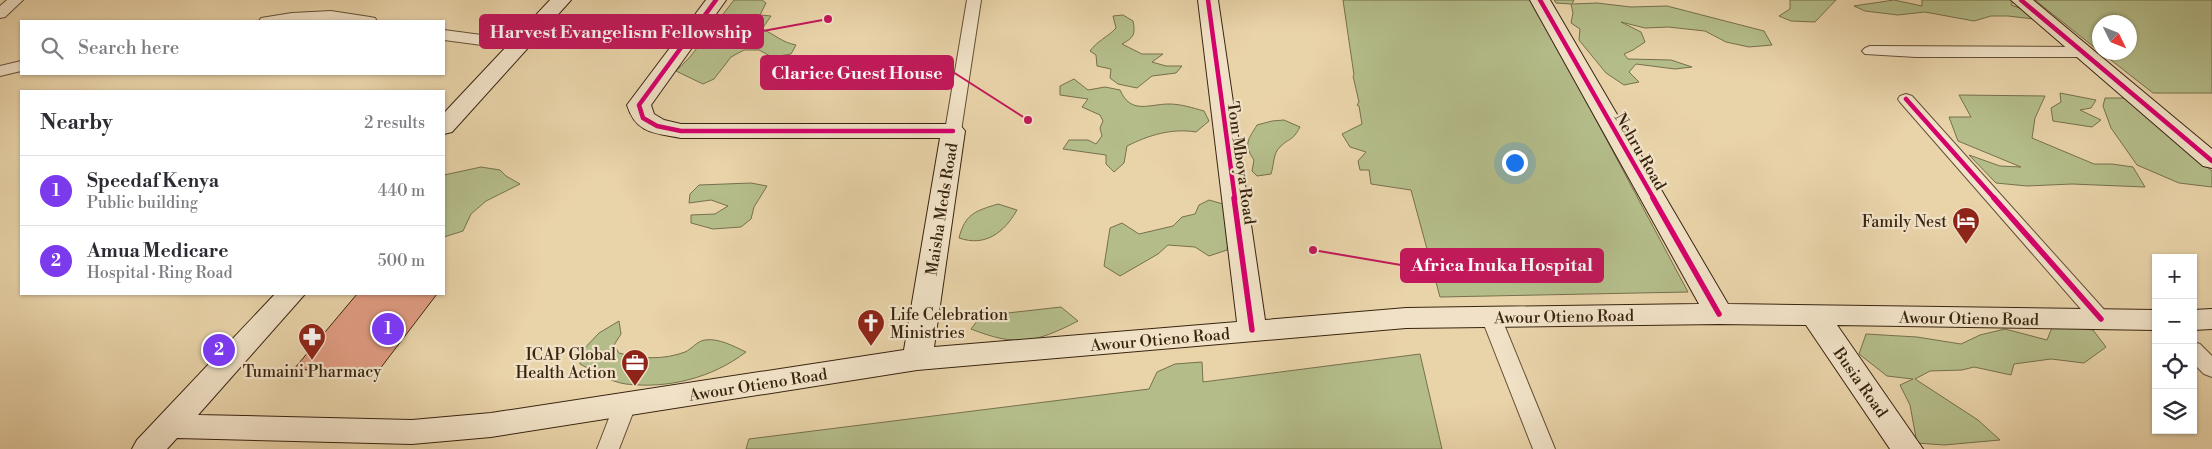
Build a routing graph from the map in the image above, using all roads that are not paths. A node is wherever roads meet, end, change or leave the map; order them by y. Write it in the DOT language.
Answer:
graph roads {
  1 [pos="16,0"];
  2 [pos="562,0"];
  3 [pos="716,0"];
  4 [pos="974,0"];
  5 [pos="1208,0"];
  6 [pos="1540,0"];
  7 [pos="2022,0"];
  8 [pos="0,13"];
  9 [pos="271,20"];
  10 [pos="365,20"];
  11 [pos="445,35"];
  12 [pos="519,45"];
  13 [pos="1870,51"];
  14 [pos="2082,52"];
  15 [pos="20,66"];
  16 [pos="0,71"];
  17 [pos="1906,99"];
  18 [pos="445,126"];
  19 [pos="953,131"];
  20 [pos="2212,161"];
  21 [pos="290,295"];
  22 [pos="1719,314"];
  23 [pos="1491,316"];
  24 [pos="1815,316"];
  25 [pos="2101,319"];
  26 [pos="2152,320"];
  27 [pos="2197,320"];
  28 [pos="2212,320"];
  29 [pos="1252,330"];
  30 [pos="2197,353"];
  31 [pos="917,358"];
  32 [pos="2212,369"];
  33 [pos="625,405"];
  34 [pos="170,426"];
  35 [pos="148,449"];
  36 [pos="608,449"];
  37 [pos="1544,449"];
  38 [pos="1907,449"];
  1 -- 8 [label="street"];
  2 -- 12 [label="street"];
  3 -- 19 [label="street"];
  4 -- 19 [label="street, Maisha Meds Road"];
  5 -- 29 [label="street, Tom Mboya Road"];
  6 -- 22 [label="street, Nehru Road"];
  7 -- 14 [label="street"];
  9 -- 10 [label="street"];
  11 -- 12 [label="street"];
  12 -- 18 [label="street"];
  13 -- 14 [label="street"];
  14 -- 20 [label="street"];
  15 -- 16 [label="street"];
  17 -- 25 [label="street"];
  19 -- 31 [label="street, Maisha Meds Road"];
  21 -- 34 [label="street"];
  22 -- 23 [label="street, Awour Otieno Road"];
  22 -- 24 [label="street, Awour Otieno Road"];
  23 -- 29 [label="street, Awour Otieno Road"];
  23 -- 37 [label="street"];
  24 -- 25 [label="street, Awour Otieno Road"];
  24 -- 38 [label="street, Busia Road"];
  25 -- 26 [label="street, Awour Otieno Road"];
  27 -- 28 [label="street"];
  29 -- 31 [label="street, Awour Otieno Road"];
  30 -- 32 [label="street"];
  31 -- 33 [label="street, Awour Otieno Road"];
  33 -- 34 [label="street, Awour Otieno Road"];
  33 -- 36 [label="street"];
  34 -- 35 [label="street"];
}
